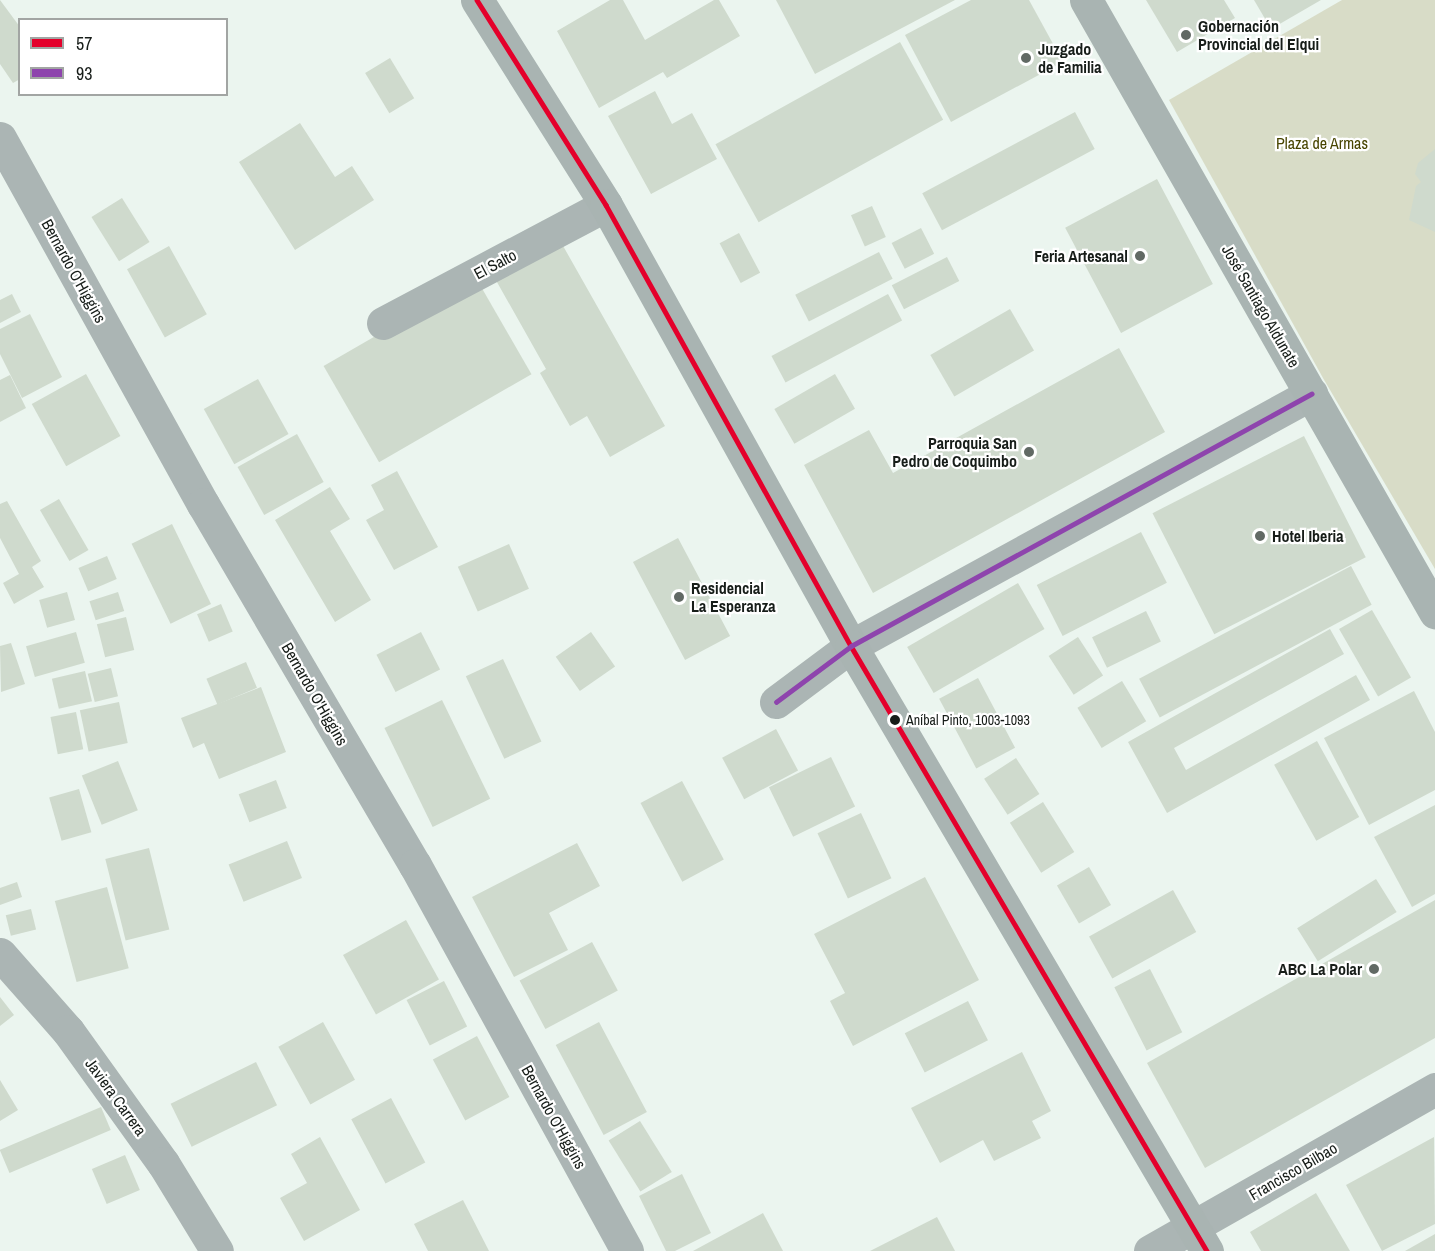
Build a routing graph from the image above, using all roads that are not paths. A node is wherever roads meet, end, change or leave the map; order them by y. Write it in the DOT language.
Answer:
graph roads {
  1 [pos="477,0"];
  2 [pos="1086,0"];
  3 [pos="0,138"];
  4 [pos="606,205"];
  5 [pos="383,323"];
  6 [pos="1311,394"];
  7 [pos="1435,612"];
  8 [pos="851,646"];
  9 [pos="776,702"];
  10 [pos="0,954"];
  11 [pos="1435,1089"];
  12 [pos="1200,1240"];
  13 [pos="217,1251"];
  14 [pos="627,1251"];
  15 [pos="1150,1251"];
  1 -- 4 [label="main road"];
  2 -- 6 [label="main road, José Santiago Aldunate"];
  3 -- 14 [label="street, Bernardo O'Higgins"];
  4 -- 5 [label="street, El Salto"];
  4 -- 8 [label="main road"];
  6 -- 7 [label="main road, José Santiago Aldunate"];
  6 -- 8 [label="street"];
  8 -- 9 [label="street"];
  8 -- 12 [label="main road"];
  10 -- 13 [label="street, Javiera Carrera"];
  11 -- 12 [label="street, Francisco Bilbao"];
  12 -- 15 [label="street, Francisco Bilbao"];
}
